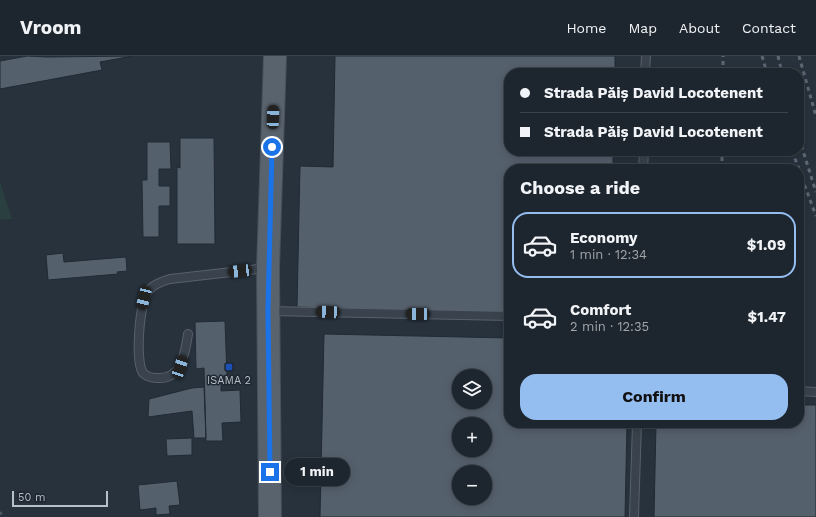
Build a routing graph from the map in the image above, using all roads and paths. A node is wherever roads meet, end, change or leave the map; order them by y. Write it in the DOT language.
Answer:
graph roads {
  1 [pos="275,56"];
  2 [pos="646,56"];
  3 [pos="645,68"];
  4 [pos="268,268"];
  5 [pos="268,310"];
  6 [pos="504,316"];
  7 [pos="188,334"];
  8 [pos="804,391"];
  9 [pos="816,392"];
  10 [pos="637,428"];
  11 [pos="0,512"];
  12 [pos="3,517"];
  13 [pos="270,517"];
  14 [pos="634,517"];
  1 -- 4 [label="main road"];
  2 -- 3 [label="lane"];
  4 -- 5 [label="main road"];
  4 -- 7 [label="lane"];
  5 -- 6 [label="lane"];
  5 -- 13 [label="main road"];
  8 -- 9 [label="lane"];
  10 -- 14 [label="lane"];
  11 -- 12 [label="path"];
}
